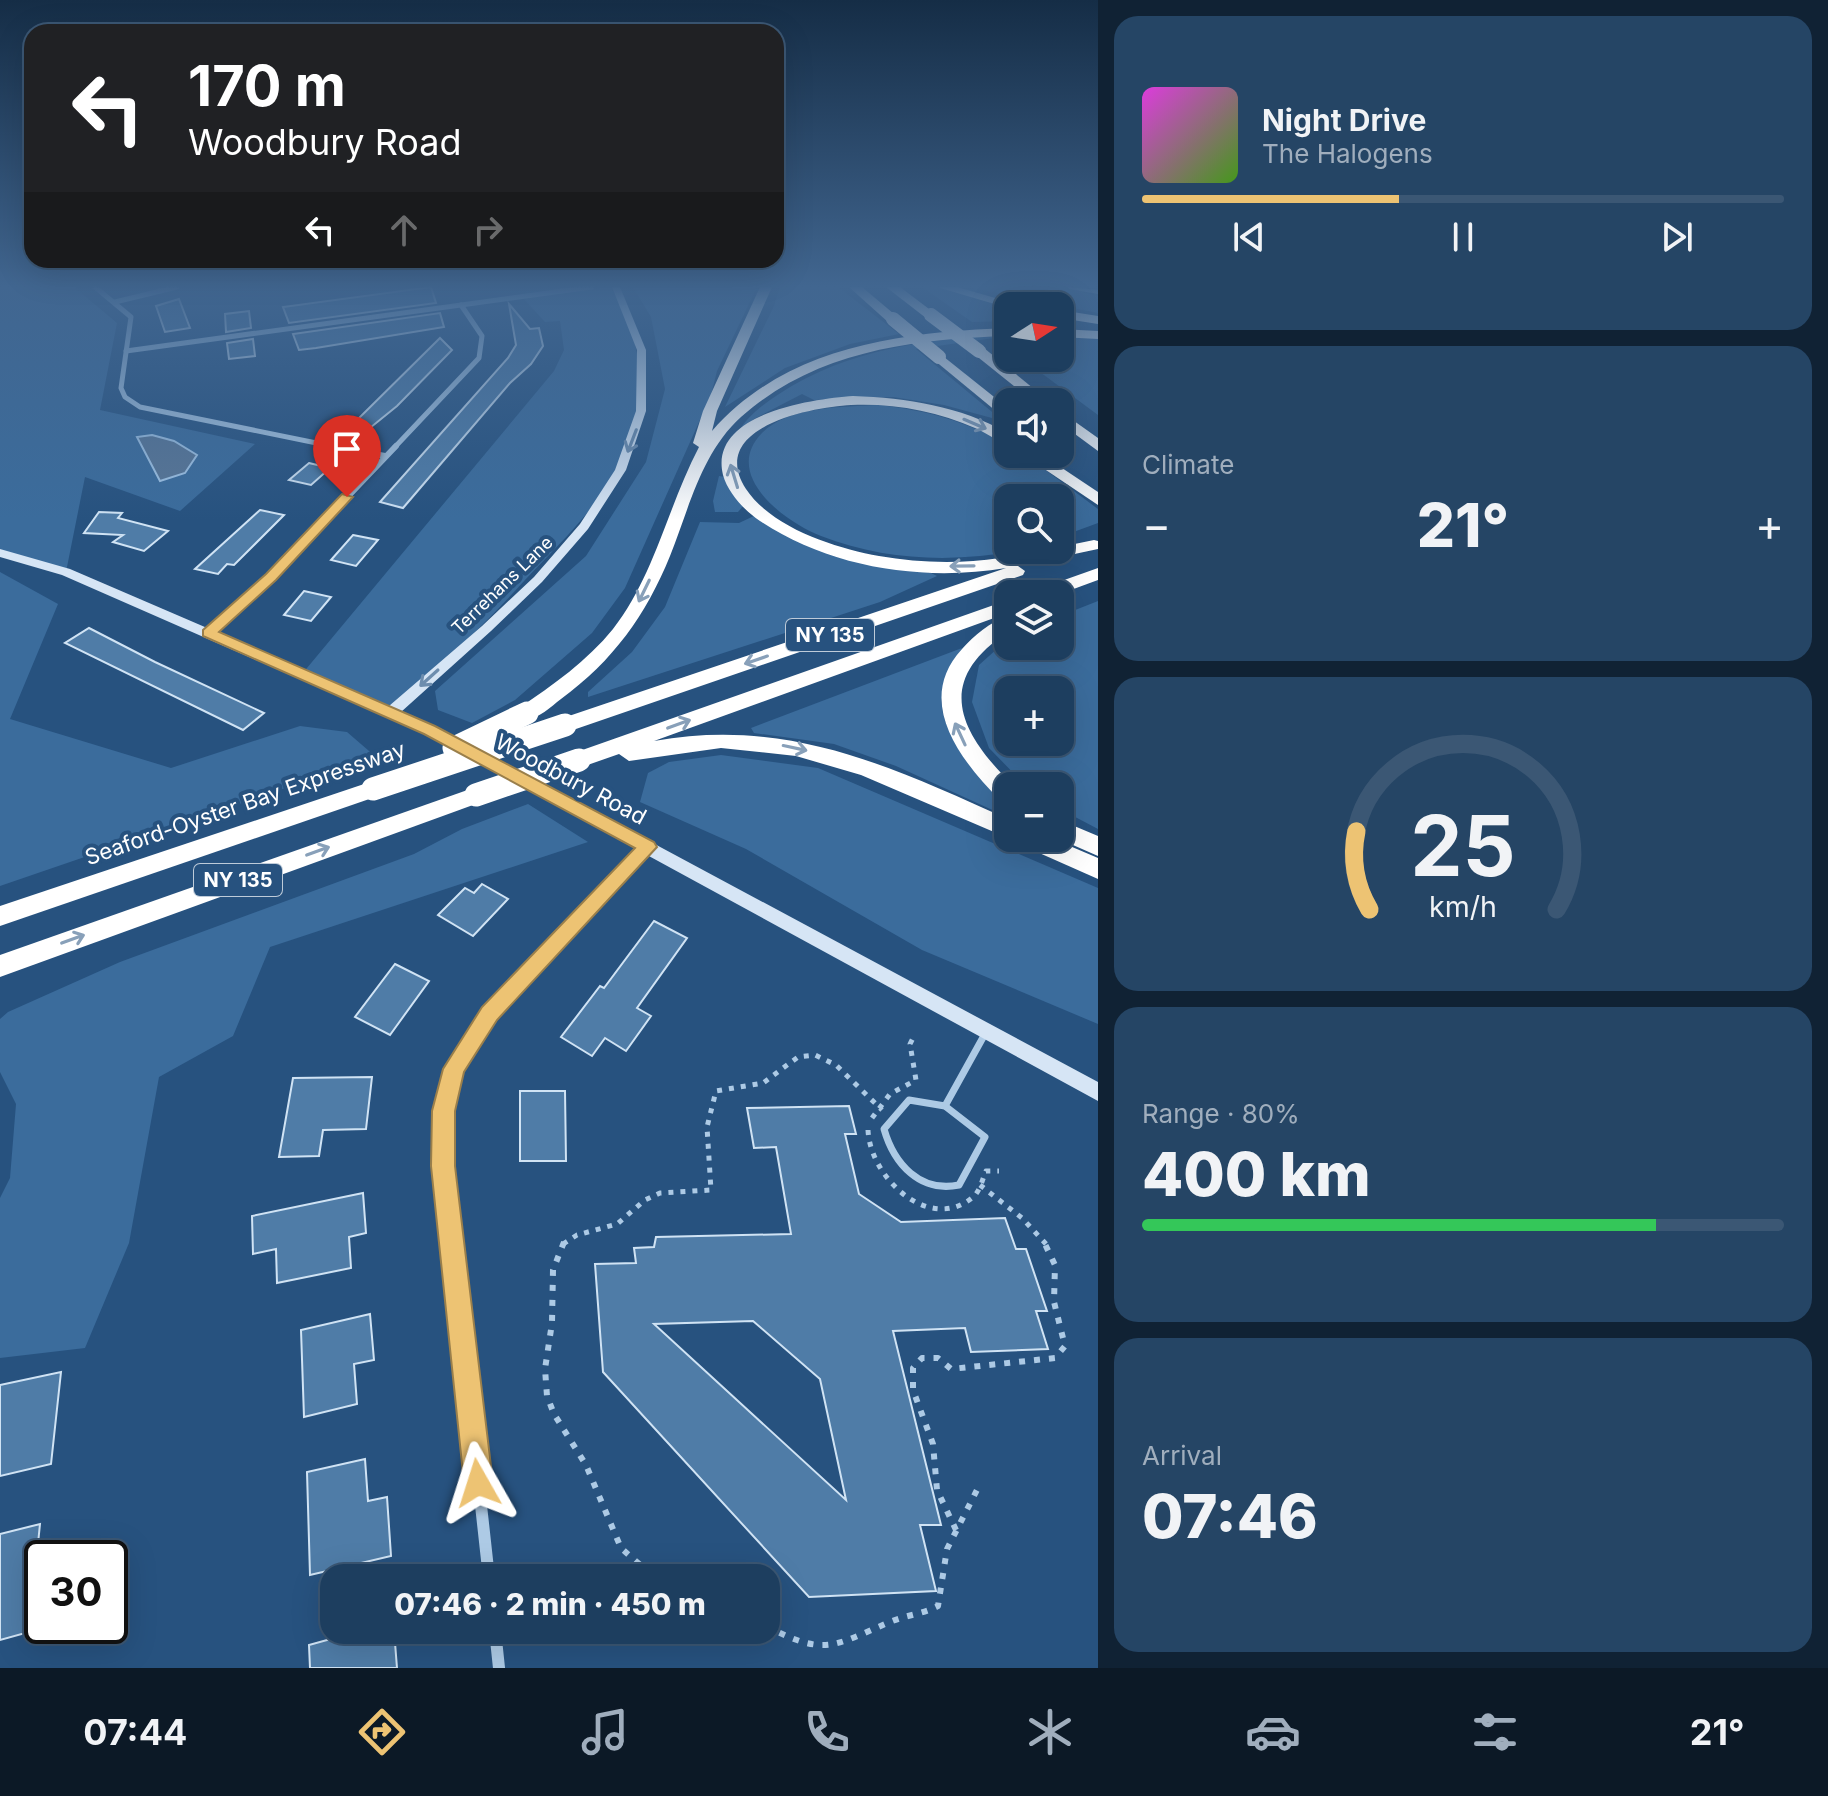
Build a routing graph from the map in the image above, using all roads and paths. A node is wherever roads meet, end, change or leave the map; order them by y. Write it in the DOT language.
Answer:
graph roads {
  1 [pos="124,365"];
  2 [pos="470,365"];
  3 [pos="644,365"];
  4 [pos="731,365"];
  5 [pos="819,365"];
  6 [pos="948,365"];
  7 [pos="996,365"];
  8 [pos="1025,388"];
  9 [pos="994,404"];
  10 [pos="1074,427"];
  11 [pos="994,432"];
  12 [pos="1098,446"];
  13 [pos="385,456"];
  14 [pos="1052,468"];
  15 [pos="1067,468"];
  16 [pos="690,480"];
  17 [pos="1098,497"];
  18 [pos="1096,544"];
  19 [pos="0,553"];
  20 [pos="1098,576"];
  21 [pos="1074,584"];
  22 [pos="1074,589"];
  23 [pos="994,611"];
  24 [pos="994,630"];
  25 [pos="209,633"];
  26 [pos="390,713"];
  27 [pos="579,760"];
  28 [pos="994,782"];
  29 [pos="366,785"];
  30 [pos="994,823"];
  31 [pos="1074,836"];
  32 [pos="648,847"];
  33 [pos="1098,847"];
  34 [pos="1060,852"];
  35 [pos="1098,869"];
  36 [pos="0,916"];
  37 [pos="0,966"];
  38 [pos="987,1032"];
  39 [pos="915,1034"];
  40 [pos="1098,1092"];
  41 [pos="877,1106"];
  42 [pos="945,1106"];
  43 [pos="892,1120"];
  44 [pos="999,1171"];
  45 [pos="980,1185"];
  46 [pos="980,1484"];
  47 [pos="956,1530"];
  48 [pos="487,1564"];
  49 [pos="636,1564"];
  50 [pos="780,1636"];
  51 [pos="496,1644"];
  52 [pos="499,1668"];
  1 -- 13 [label="street"];
  2 -- 13 [label="street"];
  3 -- 26 [label="main road, Terrehans Lane, one-way"];
  4 -- 16 [label="highway"];
  5 -- 16 [label="highway"];
  6 -- 9 [label="highway, bridge"];
  7 -- 8 [label="highway, bridge"];
  10 -- 12 [label="highway"];
  18 -- 11 [label="highway, one-way"];
  13 -- 25 [label="street"];
  14 -- 17 [label="highway"];
  15 -- 17 [label="highway"];
  16 -- 29 [label="highway, one-way, bridge"];
  18 -- 29 [label="highway, Seaford-Oyster Bay Expressway / NY 135, one-way, bridge"];
  19 -- 25 [label="main road, Woodbury Road"];
  20 -- 21 [label="highway"];
  20 -- 22 [label="highway"];
  27 -- 23 [label="highway, NY 135, one-way"];
  28 -- 24 [label="highway, one-way"];
  25 -- 26 [label="main road, Woodbury Road"];
  26 -- 32 [label="main road, Woodbury Road"];
  27 -- 30 [label="highway, one-way"];
  37 -- 27 [label="highway, NY 135, one-way, bridge"];
  29 -- 36 [label="highway, Seaford-Oyster Bay Expressway / NY 135"];
  31 -- 33 [label="highway"];
  32 -- 38 [label="main road, Woodbury Road"];
  32 -- 48 [label="street"];
  34 -- 35 [label="highway"];
  38 -- 40 [label="main road, Woodbury Road"];
  38 -- 42 [label="lane"];
  39 -- 41 [label="path"];
  41 -- 43 [label="path"];
  41 -- 45 [label="path"];
  41 -- 49 [label="path"];
  42 -- 43 [label="lane"];
  42 -- 43 [label="lane"];
  44 -- 45 [label="path"];
  45 -- 47 [label="path"];
  46 -- 47 [label="path"];
  47 -- 50 [label="path"];
  51 -- 52 [label="street"];
}
